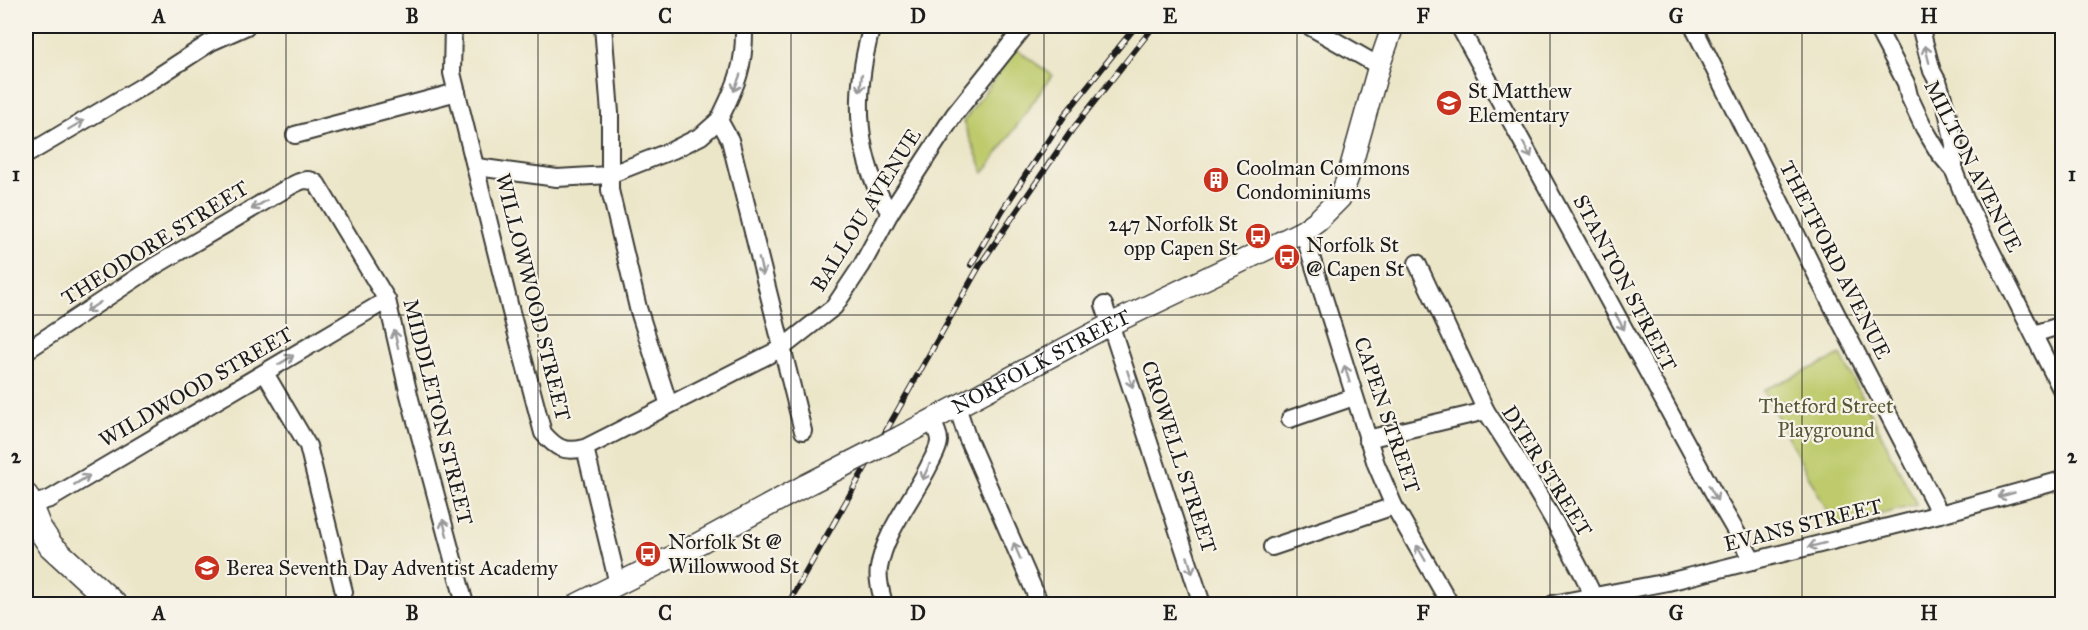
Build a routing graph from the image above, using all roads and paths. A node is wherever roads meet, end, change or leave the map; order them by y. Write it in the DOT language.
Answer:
graph roads {
  1 [pos="247,26"];
  2 [pos="453,26"];
  3 [pos="603,26"];
  4 [pos="744,26"];
  5 [pos="872,26"];
  6 [pos="1025,26"];
  7 [pos="1309,26"];
  8 [pos="1393,26"];
  9 [pos="1459,26"];
  10 [pos="1693,26"];
  11 [pos="1876,26"];
  12 [pos="1920,26"];
  13 [pos="1379,66"];
  14 [pos="1939,84"];
  15 [pos="457,92"];
  16 [pos="1909,96"];
  17 [pos="1948,115"];
  18 [pos="719,120"];
  19 [pos="1924,128"];
  20 [pos="295,135"];
  21 [pos="26,155"];
  22 [pos="477,167"];
  23 [pos="1954,171"];
  24 [pos="609,175"];
  25 [pos="311,180"];
  26 [pos="890,213"];
  27 [pos="1303,231"];
  28 [pos="1417,263"];
  29 [pos="387,300"];
  30 [pos="1108,315"];
  31 [pos="2062,325"];
  32 [pos="2034,334"];
  33 [pos="782,348"];
  34 [pos="26,351"];
  35 [pos="265,373"];
  36 [pos="2062,391"];
  37 [pos="1354,397"];
  38 [pos="669,405"];
  39 [pos="957,406"];
  40 [pos="1486,411"];
  41 [pos="930,419"];
  42 [pos="1290,419"];
  43 [pos="803,431"];
  44 [pos="968,437"];
  45 [pos="1367,439"];
  46 [pos="940,443"];
  47 [pos="585,448"];
  48 [pos="2062,480"];
  49 [pos="27,502"];
  50 [pos="1394,506"];
  51 [pos="1940,514"];
  52 [pos="1272,547"];
  53 [pos="1753,561"];
  54 [pos="344,592"];
  55 [pos="610,593"];
  56 [pos="1594,597"];
  57 [pos="105,601"];
  58 [pos="465,604"];
  59 [pos="579,604"];
  60 [pos="884,604"];
  61 [pos="1040,604"];
  62 [pos="1202,604"];
  63 [pos="1450,604"];
  64 [pos="1553,604"];
  21 -- 1 [label="street, one-way"];
  2 -- 15 [label="street, WILLOWWOOD STREET"];
  3 -- 24 [label="street"];
  4 -- 18 [label="street, one-way"];
  5 -- 26 [label="street, one-way"];
  6 -- 26 [label="street, BALLOU AVENUE"];
  7 -- 13 [label="street"];
  8 -- 13 [label="main road, NORFOLK STREET"];
  9 -- 53 [label="street, STANTON STREET, one-way"];
  10 -- 51 [label="street, THETFORD AVENUE"];
  11 -- 16 [label="street, MILTON AVENUE"];
  14 -- 12 [label="street, one-way"];
  13 -- 27 [label="main road, NORFOLK STREET"];
  14 -- 16 [label="street"];
  14 -- 17 [label="street"];
  15 -- 20 [label="street"];
  15 -- 22 [label="street, WILLOWWOOD STREET"];
  16 -- 19 [label="street, MILTON AVENUE"];
  17 -- 19 [label="street"];
  17 -- 23 [label="street"];
  18 -- 24 [label="street"];
  18 -- 33 [label="street, one-way"];
  19 -- 23 [label="street, MILTON AVENUE"];
  22 -- 24 [label="street"];
  22 -- 47 [label="street, WILLOWWOOD STREET"];
  23 -- 32 [label="street, MILTON AVENUE"];
  24 -- 38 [label="street"];
  25 -- 29 [label="street, MIDDLETON STREET"];
  25 -- 34 [label="street, THEODORE STREET, one-way"];
  26 -- 33 [label="street, BALLOU AVENUE"];
  27 -- 30 [label="main road, NORFOLK STREET"];
  37 -- 27 [label="street, CAPEN STREET, one-way"];
  28 -- 40 [label="street"];
  35 -- 29 [label="street, WILDWOOD STREET, one-way"];
  58 -- 29 [label="street, MIDDLETON STREET, one-way"];
  30 -- 39 [label="main road, NORFOLK STREET"];
  30 -- 62 [label="street, CROWELL STREET, one-way"];
  31 -- 32 [label="street"];
  32 -- 36 [label="street, MILTON AVENUE"];
  33 -- 38 [label="street, BALLOU AVENUE"];
  33 -- 43 [label="street"];
  49 -- 35 [label="street, WILDWOOD STREET, one-way"];
  35 -- 54 [label="street"];
  37 -- 42 [label="street"];
  37 -- 45 [label="street, CAPEN STREET"];
  38 -- 47 [label="street, BALLOU AVENUE"];
  39 -- 41 [label="main road, NORFOLK STREET"];
  39 -- 44 [label="street"];
  40 -- 45 [label="street, DYER STREET"];
  40 -- 56 [label="street, DYER STREET"];
  41 -- 46 [label="street"];
  41 -- 55 [label="main road, NORFOLK STREET, bridge"];
  44 -- 46 [label="street"];
  61 -- 44 [label="street, one-way"];
  45 -- 50 [label="street, CAPEN STREET"];
  46 -- 60 [label="street, one-way"];
  47 -- 55 [label="street"];
  48 -- 51 [label="street, EVANS STREET, one-way"];
  49 -- 57 [label="highway"];
  50 -- 52 [label="street"];
  63 -- 50 [label="street, CAPEN STREET, one-way"];
  51 -- 53 [label="street, EVANS STREET, one-way"];
  53 -- 56 [label="street, EVANS STREET"];
  55 -- 59 [label="main road, NORFOLK STREET"];
  56 -- 64 [label="street, EVANS STREET"];
}
